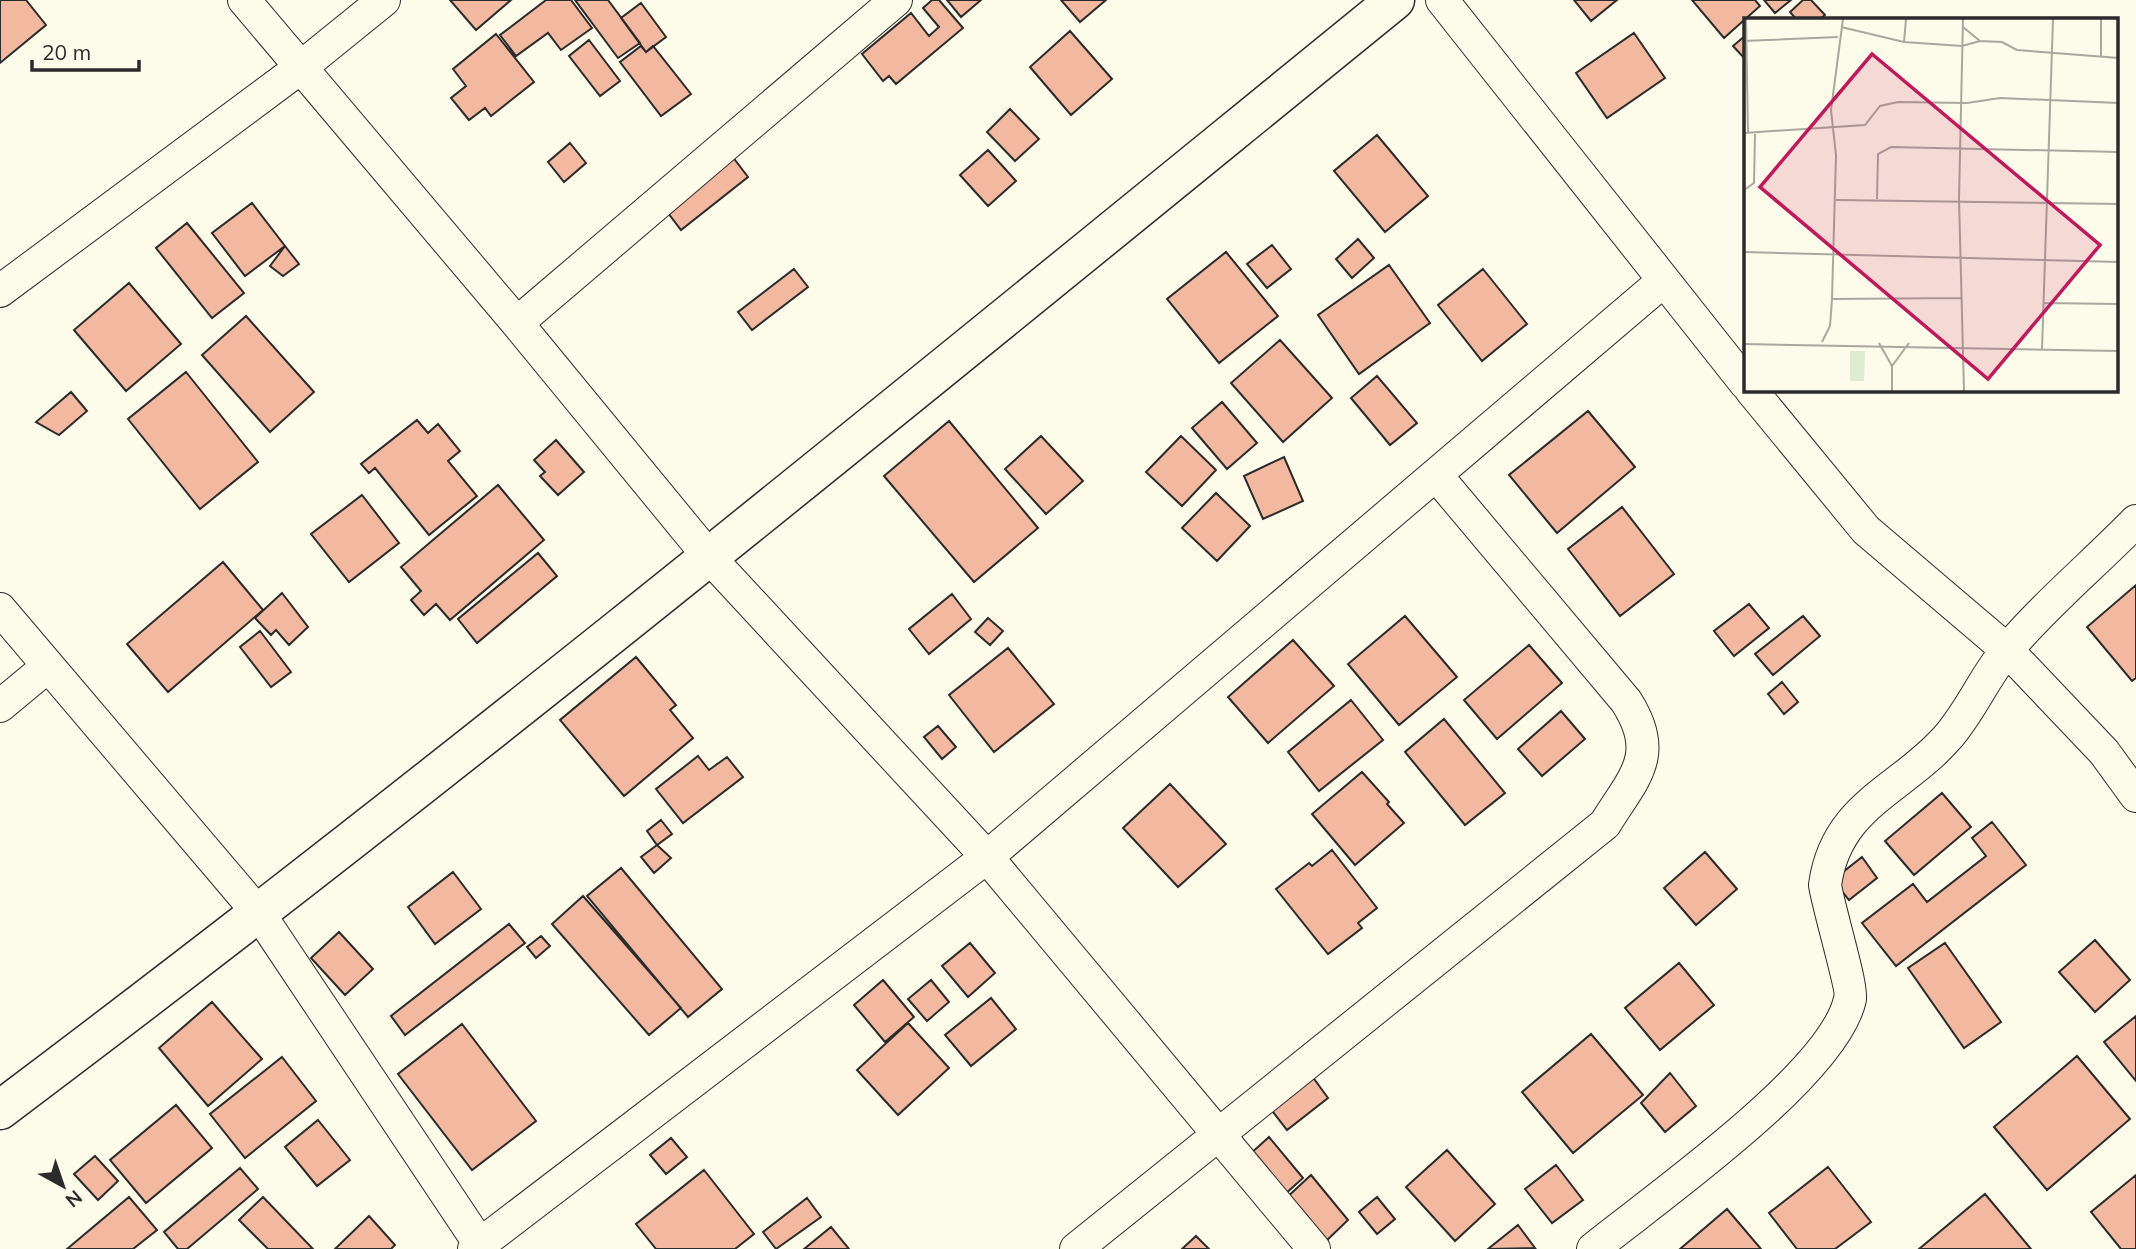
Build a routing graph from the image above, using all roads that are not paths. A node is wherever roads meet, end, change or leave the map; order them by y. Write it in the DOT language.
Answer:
graph roads {
  1 [pos="244,0"];
  2 [pos="384,0"];
  3 [pos="896,0"];
  4 [pos="1395,0"];
  5 [pos="1442,0"];
  6 [pos="300,68"];
  7 [pos="1662,282"];
  8 [pos="0,291"];
  9 [pos="517,323"];
  10 [pos="1744,382"];
  11 [pos="1753,392"];
  12 [pos="1436,475"];
  13 [pos="2136,522"];
  14 [pos="710,558"];
  15 [pos="0,609"];
  16 [pos="2007,650"];
  17 [pos="47,667"];
  18 [pos="0,706"];
  19 [pos="2136,796"];
  20 [pos="987,856"];
  21 [pos="260,915"];
  22 [pos="0,1110"];
  23 [pos="1217,1135"];
  24 [pos="478,1247"];
  25 [pos="1076,1249"];
  26 [pos="1314,1249"];
  27 [pos="1594,1249"];
  1 -- 6 [label="street"];
  2 -- 6 [label="street"];
  3 -- 9 [label="street"];
  4 -- 14 [label="main road"];
  5 -- 7 [label="street"];
  6 -- 8 [label="street"];
  6 -- 9 [label="street"];
  7 -- 10 [label="street"];
  7 -- 12 [label="street"];
  9 -- 14 [label="street"];
  11 -- 16 [label="street"];
  12 -- 20 [label="street"];
  12 -- 23 [label="street"];
  13 -- 16 [label="street"];
  14 -- 20 [label="street"];
  14 -- 21 [label="main road"];
  15 -- 17 [label="street"];
  16 -- 19 [label="street"];
  16 -- 27 [label="street"];
  17 -- 18 [label="street"];
  17 -- 21 [label="street"];
  20 -- 23 [label="street"];
  20 -- 24 [label="street"];
  21 -- 22 [label="main road"];
  21 -- 24 [label="street"];
  23 -- 25 [label="street"];
  23 -- 26 [label="street"];
}
